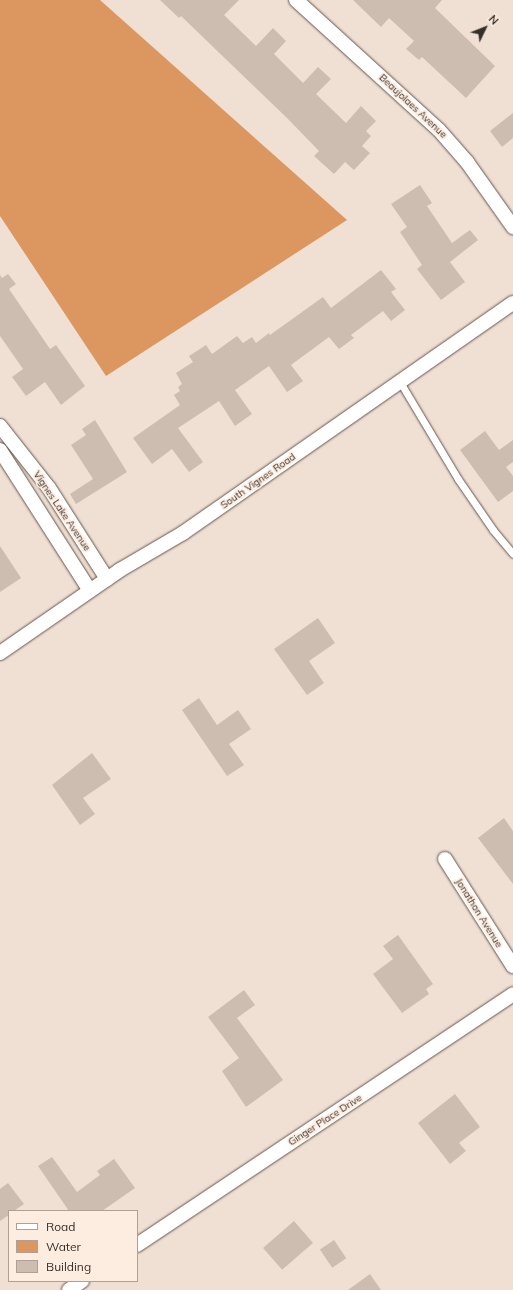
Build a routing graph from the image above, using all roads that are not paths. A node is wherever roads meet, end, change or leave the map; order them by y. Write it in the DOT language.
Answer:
graph roads {
  1 [pos="296,0"];
  2 [pos="513,227"];
  3 [pos="513,303"];
  4 [pos="400,382"];
  5 [pos="0,426"];
  6 [pos="0,450"];
  7 [pos="513,554"];
  8 [pos="107,579"];
  9 [pos="90,591"];
  10 [pos="0,653"];
  11 [pos="445,859"];
  12 [pos="513,966"];
  13 [pos="513,994"];
  14 [pos="138,1244"];
  15 [pos="81,1282"];
  16 [pos="69,1290"];
  1 -- 2 [label="street, Beaujolaes Avenue"];
  3 -- 4 [label="street, South Vignes Road"];
  4 -- 7 [label="lane"];
  4 -- 8 [label="street, South Vignes Road"];
  5 -- 8 [label="street, Vignes Lake Avenue"];
  6 -- 9 [label="street, Vignes Lake Avenue"];
  8 -- 9 [label="street, South Vignes Road"];
  9 -- 10 [label="street, South Vignes Road"];
  11 -- 12 [label="street, Jonathon Avenue"];
  13 -- 14 [label="street, Ginger Place Drive"];
  15 -- 16 [label="street"];
}
